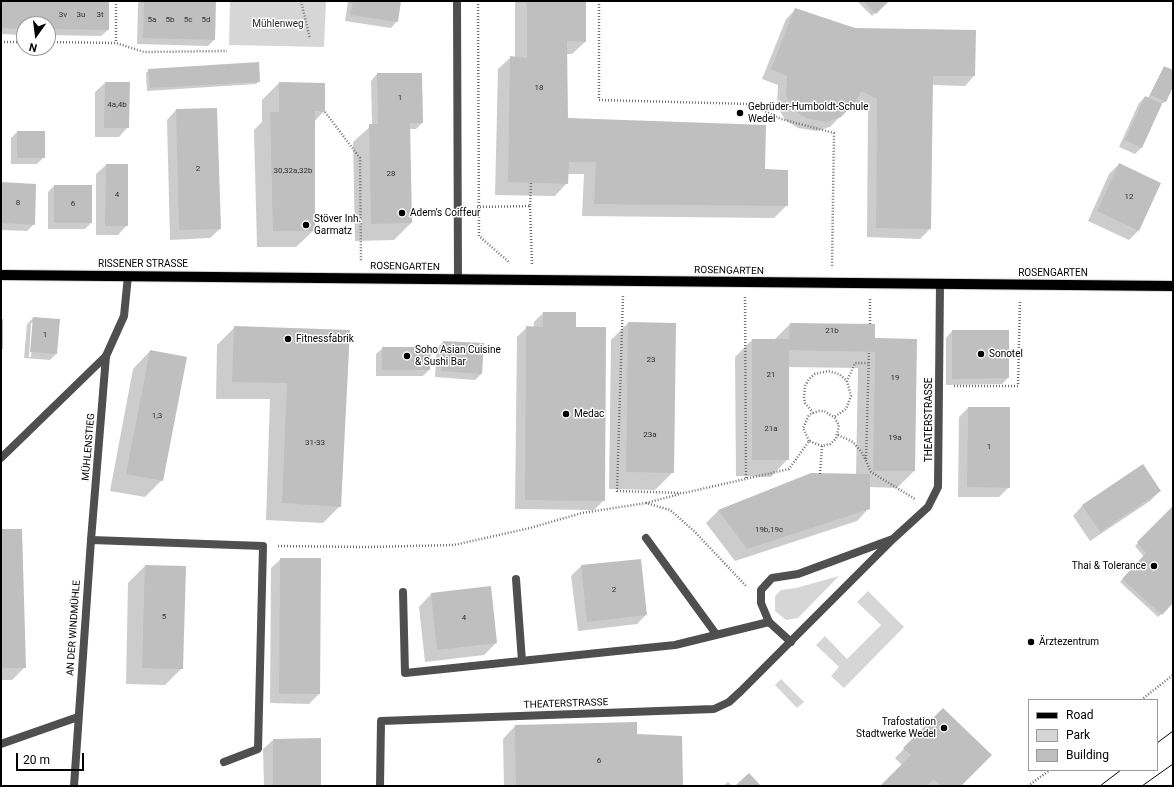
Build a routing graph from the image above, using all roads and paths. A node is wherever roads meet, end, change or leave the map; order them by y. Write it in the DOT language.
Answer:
graph roads {
  1 [pos="116,1"];
  2 [pos="301,1"];
  3 [pos="456,1"];
  4 [pos="478,1"];
  5 [pos="599,1"];
  6 [pos="310,39"];
  7 [pos="1,42"];
  8 [pos="16,42"];
  9 [pos="56,42"];
  10 [pos="116,43"];
  11 [pos="227,51"];
  12 [pos="325,112"];
  13 [pos="531,183"];
  14 [pos="530,206"];
  15 [pos="477,208"];
  16 [pos="1,275"];
  17 [pos="128,276"];
  18 [pos="284,276"];
  19 [pos="361,278"];
  20 [pos="458,280"];
  21 [pos="532,281"];
  22 [pos="624,282"];
  23 [pos="745,283"];
  24 [pos="832,284"];
  25 [pos="870,284"];
  26 [pos="940,284"];
  27 [pos="1020,285"];
  28 [pos="1173,286"];
  29 [pos="870,324"];
  30 [pos="869,352"];
  31 [pos="106,356"];
  32 [pos="869,363"];
  33 [pos="847,381"];
  34 [pos="939,385"];
  35 [pos="813,413"];
  36 [pos="834,417"];
  37 [pos="838,435"];
  38 [pos="809,441"];
  39 [pos="822,446"];
  40 [pos="1,458"];
  41 [pos="866,461"];
  42 [pos="820,474"];
  43 [pos="746,479"];
  44 [pos="684,493"];
  45 [pos="646,503"];
  46 [pos="928,506"];
  47 [pos="646,538"];
  48 [pos="893,539"];
  49 [pos="90,540"];
  50 [pos="263,546"];
  51 [pos="516,578"];
  52 [pos="403,592"];
  53 [pos="761,602"];
  54 [pos="769,622"];
  55 [pos="716,634"];
  56 [pos="790,642"];
  57 [pos="522,661"];
  58 [pos="1173,675"];
  59 [pos="1142,699"];
  60 [pos="78,717"];
  61 [pos="1,744"];
  62 [pos="224,762"];
  63 [pos="1049,771"];
  64 [pos="74,786"];
  65 [pos="380,786"];
  66 [pos="1028,786"];
  1 -- 10 [label="path"];
  2 -- 6 [label="path"];
  3 -- 20 [label="street"];
  4 -- 15 [label="path"];
  5 -- 24 [label="path"];
  7 -- 8 [label="path"];
  9 -- 10 [label="path"];
  10 -- 11 [label="path"];
  12 -- 19 [label="path"];
  13 -- 14 [label="path"];
  14 -- 15 [label="path"];
  14 -- 21 [label="path"];
  15 -- 21 [label="path"];
  16 -- 17 [label="main road, RISSENER STRASSE"];
  17 -- 18 [label="main road, RISSENER STRASSE"];
  17 -- 31 [label="street, MÜHLENSTIEG"];
  18 -- 19 [label="main road, ROSENGARTEN"];
  19 -- 20 [label="main road, ROSENGARTEN"];
  20 -- 21 [label="main road, ROSENGARTEN"];
  21 -- 22 [label="main road, ROSENGARTEN"];
  22 -- 23 [label="main road, ROSENGARTEN"];
  22 -- 44 [label="path"];
  23 -- 24 [label="main road, ROSENGARTEN"];
  23 -- 43 [label="path"];
  24 -- 25 [label="main road, ROSENGARTEN"];
  25 -- 26 [label="main road, ROSENGARTEN"];
  25 -- 29 [label="path"];
  26 -- 27 [label="main road, ROSENGARTEN"];
  26 -- 34 [label="street, THEATERSTRASSE"];
  27 -- 28 [label="main road, ROSENGARTEN"];
  27 -- 34 [label="path"];
  30 -- 32 [label="path"];
  31 -- 40 [label="street, MÜHLENSTIEG"];
  31 -- 49 [label="street, MÜHLENSTIEG"];
  32 -- 33 [label="path"];
  32 -- 41 [label="path"];
  33 -- 35 [label="path"];
  33 -- 36 [label="path"];
  34 -- 46 [label="street, THEATERSTRASSE"];
  35 -- 36 [label="path"];
  35 -- 38 [label="path"];
  36 -- 37 [label="path"];
  37 -- 39 [label="path"];
  37 -- 41 [label="path"];
  38 -- 39 [label="path"];
  38 -- 43 [label="path"];
  39 -- 42 [label="path"];
  41 -- 46 [label="path"];
  43 -- 44 [label="path"];
  44 -- 45 [label="path"];
  45 -- 50 [label="path"];
  45 -- 53 [label="path"];
  46 -- 48 [label="street, THEATERSTRASSE"];
  47 -- 55 [label="street"];
  48 -- 53 [label="street, THEATERSTRASSE"];
  48 -- 56 [label="street, THEATERSTRASSE"];
  49 -- 50 [label="street"];
  49 -- 60 [label="street, AN DER WINDMÜHLE"];
  50 -- 62 [label="street"];
  51 -- 57 [label="street"];
  52 -- 57 [label="street"];
  53 -- 54 [label="street"];
  54 -- 55 [label="street"];
  54 -- 56 [label="street"];
  55 -- 57 [label="street"];
  56 -- 65 [label="street, THEATERSTRASSE"];
  58 -- 59 [label="path"];
  60 -- 61 [label="street"];
  60 -- 64 [label="street, AN DER WINDMÜHLE"];
  63 -- 66 [label="path"];
}
